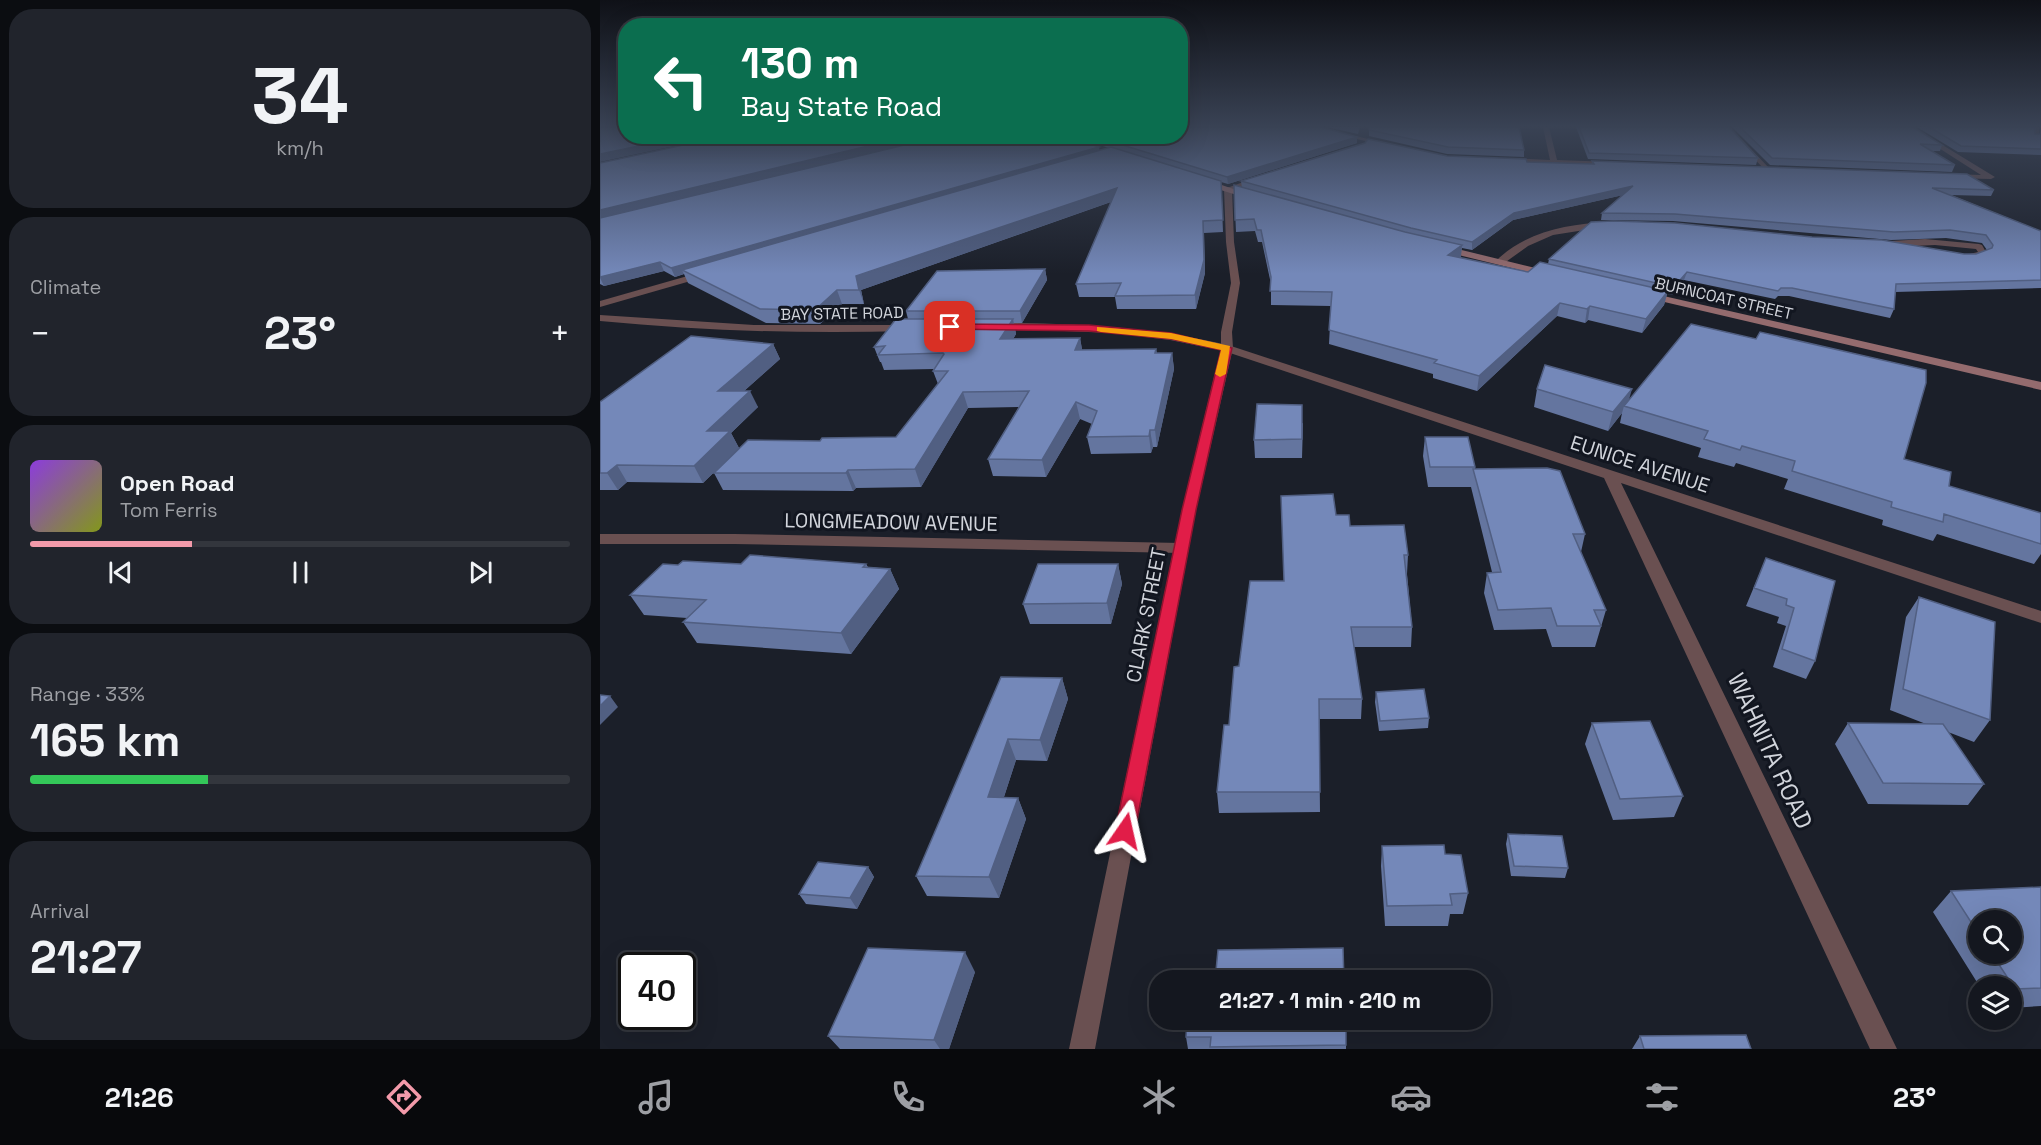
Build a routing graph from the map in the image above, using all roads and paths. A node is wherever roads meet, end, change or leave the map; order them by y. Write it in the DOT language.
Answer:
graph roads {
  1 [pos="1267,176"];
  2 [pos="1944,176"];
  3 [pos="1989,176"];
  4 [pos="1192,178"];
  5 [pos="1228,189"];
  6 [pos="1269,201"];
  7 [pos="1620,224"];
  8 [pos="1880,243"];
  9 [pos="1891,244"];
  10 [pos="1429,245"];
  11 [pos="1926,253"];
  12 [pos="1955,256"];
  13 [pos="1500,262"];
  14 [pos="710,273"];
  15 [pos="1558,276"];
  16 [pos="1635,293"];
  17 [pos="600,304"];
  18 [pos="600,318"];
  19 [pos="985,326"];
  20 [pos="917,327"];
  21 [pos="1227,348"];
  22 [pos="2041,386"];
  23 [pos="1610,475"];
  24 [pos="600,539"];
  25 [pos="1181,548"];
  26 [pos="2041,617"];
  27 [pos="1082,1049"];
  28 [pos="1884,1049"];
  1 -- 5 [label="street"];
  2 -- 3 [label="street"];
  4 -- 5 [label="main road"];
  5 -- 6 [label="main road"];
  5 -- 21 [label="street, CLARK STREET"];
  7 -- 13 [label="street"];
  8 -- 9 [label="street"];
  9 -- 11 [label="street"];
  9 -- 12 [label="street"];
  10 -- 13 [label="main road"];
  13 -- 15 [label="main road"];
  14 -- 17 [label="street"];
  16 -- 22 [label="main road, BURNCOAT STREET"];
  18 -- 20 [label="street, BAY STATE ROAD"];
  19 -- 21 [label="street"];
  21 -- 23 [label="street, EUNICE AVENUE"];
  21 -- 25 [label="street, CLARK STREET"];
  23 -- 26 [label="street, EUNICE AVENUE"];
  23 -- 28 [label="street, WAHNITA ROAD"];
  24 -- 25 [label="street, LONGMEADOW AVENUE"];
  25 -- 27 [label="street, CLARK STREET"];
}
